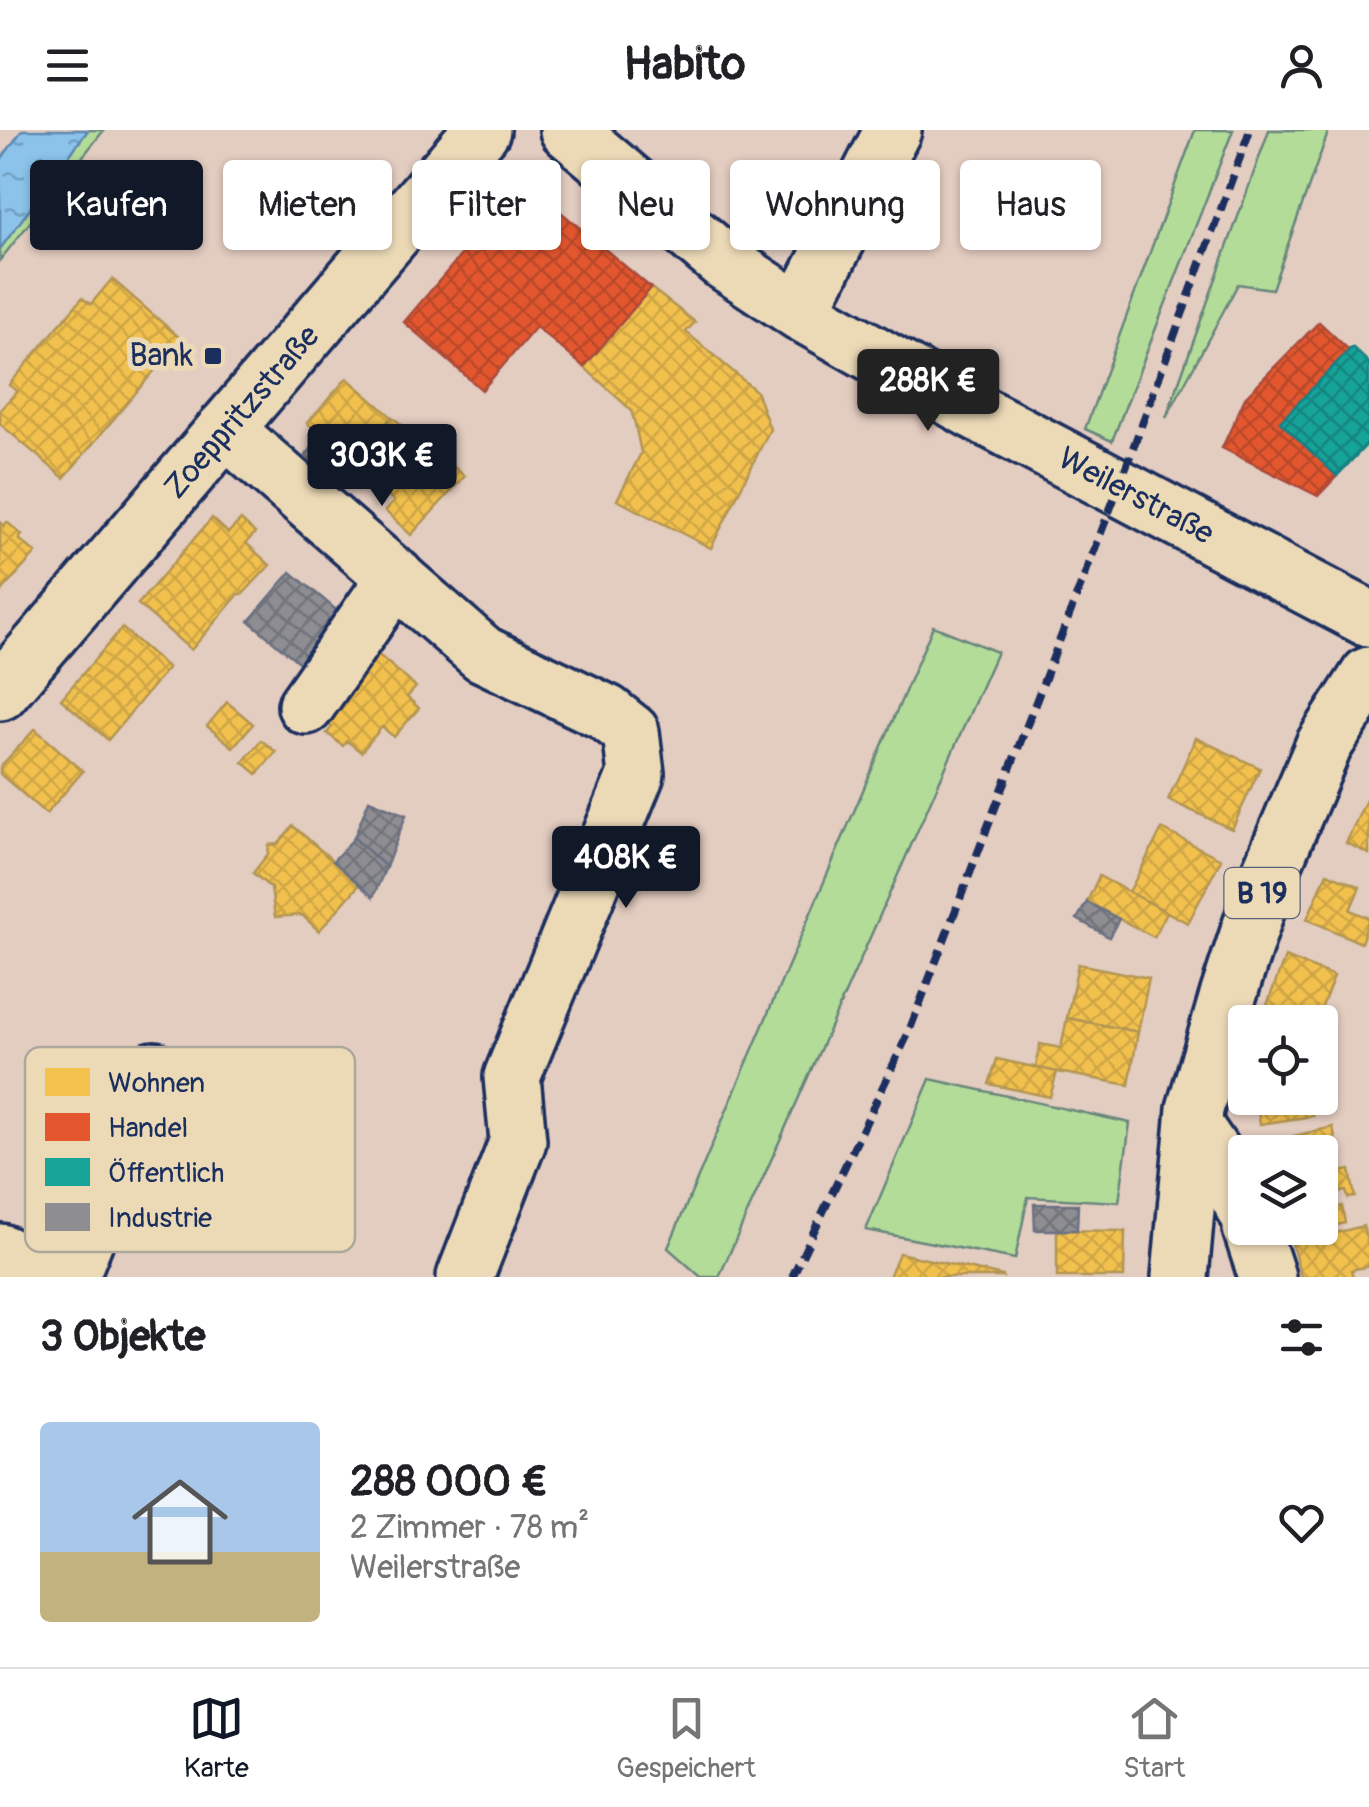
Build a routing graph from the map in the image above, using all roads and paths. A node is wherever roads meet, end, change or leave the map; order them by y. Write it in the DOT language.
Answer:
graph roads {
  1 [pos="482,130"];
  2 [pos="568,130"];
  3 [pos="893,130"];
  4 [pos="800,312"];
  5 [pos="225,429"];
  6 [pos="396,578"];
  7 [pos="1369,619"];
  8 [pos="1369,676"];
  9 [pos="0,692"];
  10 [pos="306,706"];
  11 [pos="1194,1126"];
  12 [pos="1228,1178"];
  13 [pos="1257,1245"];
  14 [pos="0,1252"];
  15 [pos="80,1252"];
  16 [pos="54,1277"];
  17 [pos="70,1277"];
  18 [pos="465,1277"];
  19 [pos="1180,1277"];
  20 [pos="1267,1277"];
  1 -- 5 [label="street, Zoeppritzstraße"];
  2 -- 4 [label="street, Weilerstraße"];
  3 -- 4 [label="street"];
  4 -- 7 [label="street, Weilerstraße"];
  5 -- 6 [label="street"];
  5 -- 9 [label="street, Zoeppritzstraße"];
  6 -- 10 [label="street"];
  6 -- 18 [label="street"];
  8 -- 11 [label="street, B 19"];
  11 -- 12 [label="street"];
  11 -- 19 [label="street, B 19"];
  13 -- 20 [label="street"];
  14 -- 16 [label="street"];
  15 -- 17 [label="street"];
}
